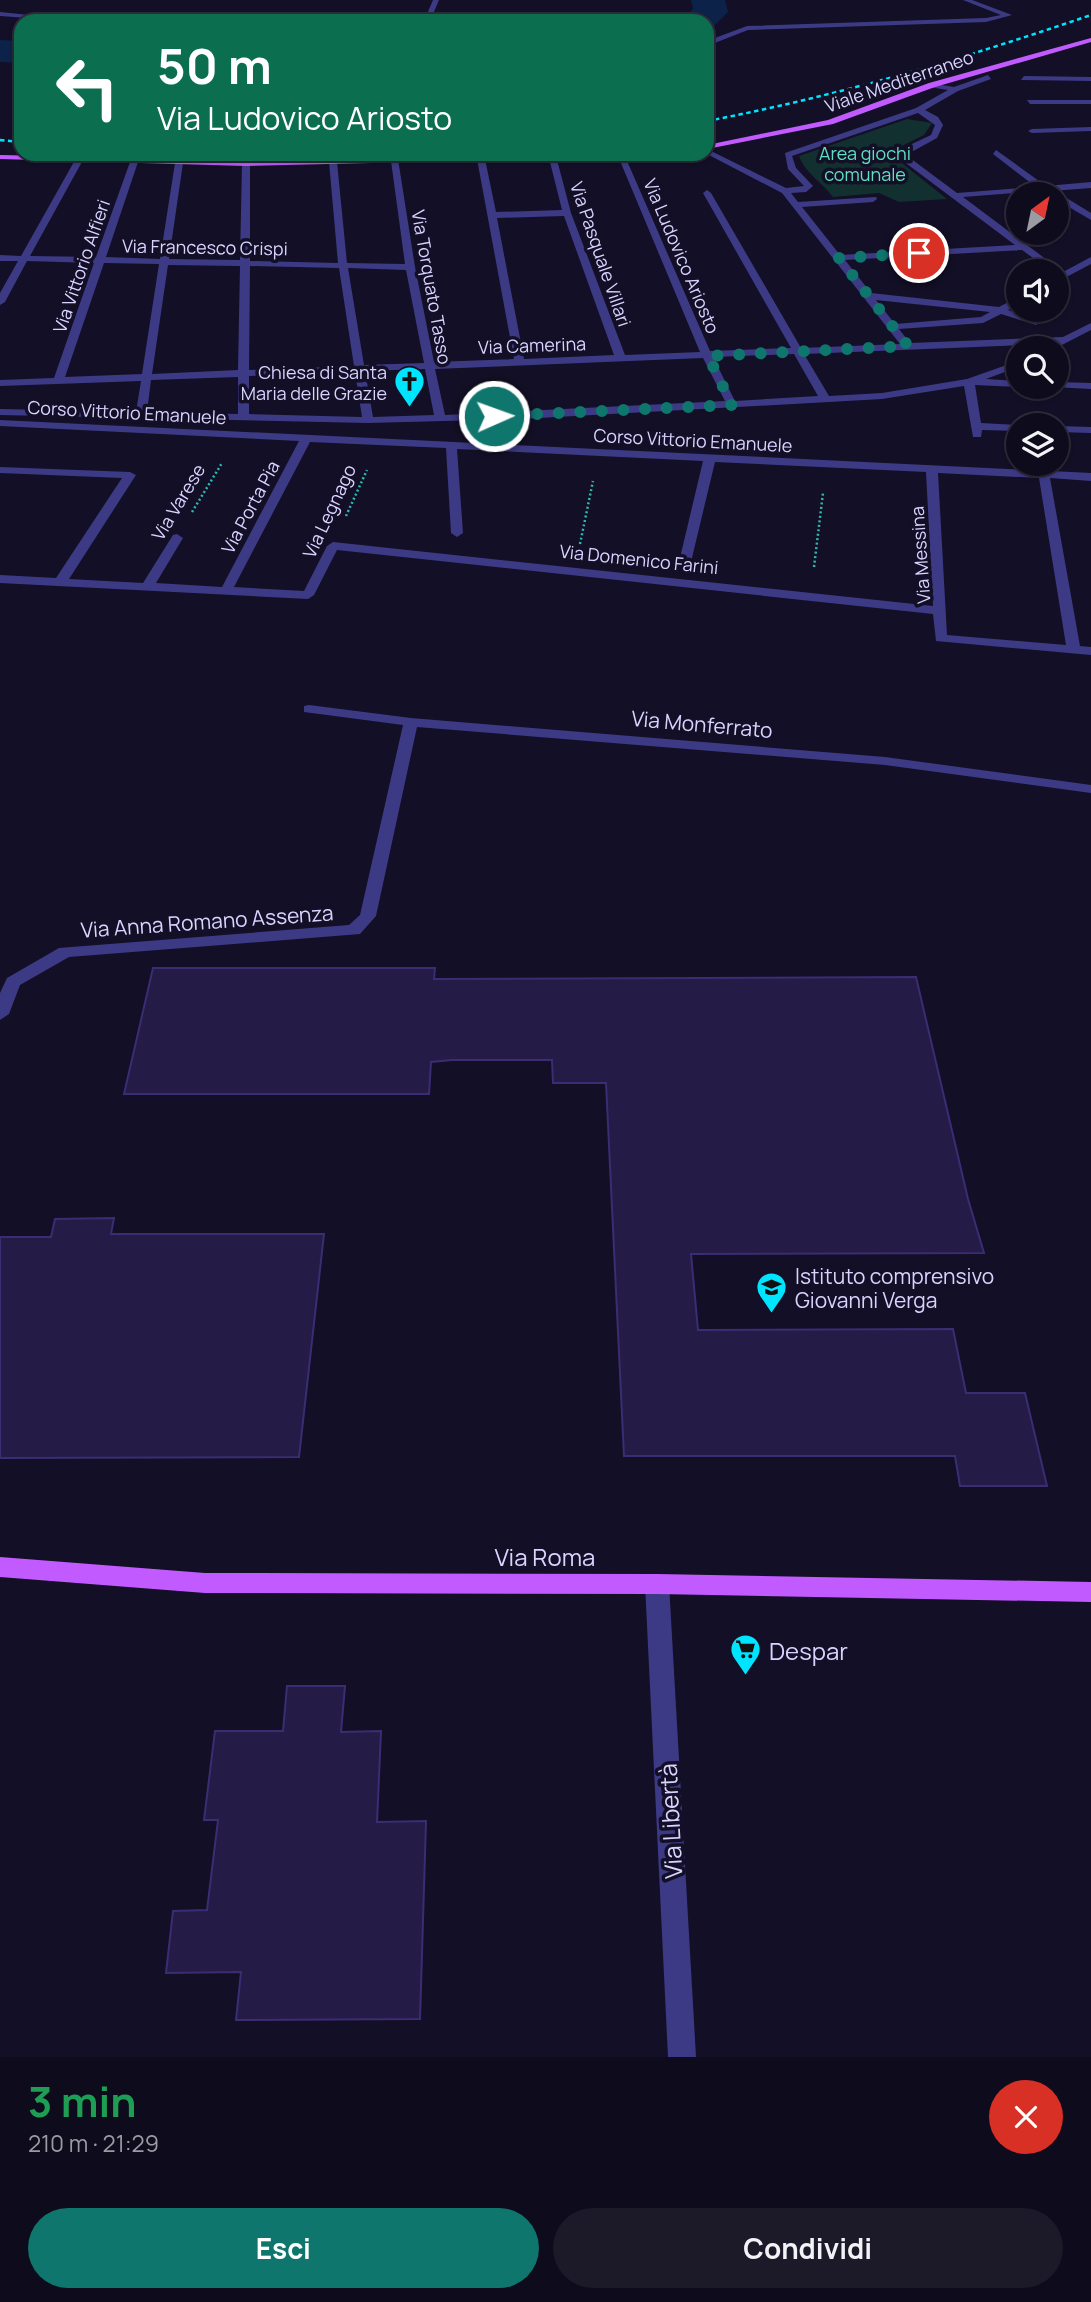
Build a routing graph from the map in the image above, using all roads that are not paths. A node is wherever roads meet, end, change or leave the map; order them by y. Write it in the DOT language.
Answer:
graph roads {
  1 [pos="966,0"];
  2 [pos="1091,40"];
  3 [pos="714,41"];
  4 [pos="988,77"];
  5 [pos="1024,78"];
  6 [pos="1091,79"];
  7 [pos="932,85"];
  8 [pos="954,89"];
  9 [pos="1030,102"];
  10 [pos="1091,102"];
  11 [pos="919,110"];
  12 [pos="1091,129"];
  13 [pos="1032,131"];
  14 [pos="714,147"];
  15 [pos="714,150"];
  16 [pos="996,152"];
  17 [pos="78,161"];
  18 [pos="106,161"];
  19 [pos="424,161"];
  20 [pos="481,161"];
  21 [pos="554,161"];
  22 [pos="624,161"];
  23 [pos="134,162"];
  24 [pos="333,162"];
  25 [pos="395,162"];
  26 [pos="179,163"];
  27 [pos="246,163"];
  28 [pos="1036,182"];
  29 [pos="1091,185"];
  30 [pos="1069,186"];
  31 [pos="785,191"];
  32 [pos="1006,191"];
  33 [pos="707,193"];
  34 [pos="957,195"];
  35 [pos="873,199"];
  36 [pos="1069,204"];
  37 [pos="795,205"];
  38 [pos="567,213"];
  39 [pos="493,215"];
  40 [pos="1091,217"];
  41 [pos="1025,247"];
  42 [pos="0,258"];
  43 [pos="839,258"];
  44 [pos="24,259"];
  45 [pos="1039,259"];
  46 [pos="100,260"];
  47 [pos="1091,260"];
  48 [pos="164,262"];
  49 [pos="245,263"];
  50 [pos="343,265"];
  51 [pos="410,267"];
  52 [pos="1069,272"];
  53 [pos="868,296"];
  54 [pos="0,302"];
  55 [pos="1006,306"];
  56 [pos="999,310"];
  57 [pos="1036,323"];
  58 [pos="892,327"];
  59 [pos="1088,329"];
  60 [pos="1069,339"];
  61 [pos="1006,343"];
  62 [pos="908,346"];
  63 [pos="797,352"];
  64 [pos="708,356"];
  65 [pos="621,359"];
  66 [pos="520,363"];
  67 [pos="430,367"];
  68 [pos="1006,368"];
  69 [pos="360,369"];
  70 [pos="243,374"];
  71 [pos="146,378"];
  72 [pos="58,381"];
  73 [pos="968,382"];
  74 [pos="0,383"];
  75 [pos="1006,384"];
  76 [pos="1069,385"];
  77 [pos="1091,386"];
  78 [pos="825,400"];
  79 [pos="732,405"];
  80 [pos="0,412"];
  81 [pos="141,414"];
  82 [pos="243,417"];
  83 [pos="440,418"];
  84 [pos="368,420"];
  85 [pos="0,423"];
  86 [pos="1006,429"];
  87 [pos="1069,429"];
  88 [pos="1091,430"];
  89 [pos="306,438"];
  90 [pos="451,445"];
  91 [pos="710,458"];
  92 [pos="932,469"];
  93 [pos="0,470"];
  94 [pos="1006,473"];
  95 [pos="1044,476"];
  96 [pos="1068,476"];
  97 [pos="1091,477"];
  98 [pos="457,533"];
  99 [pos="177,538"];
  100 [pos="332,546"];
  101 [pos="685,562"];
  102 [pos="0,579"];
  103 [pos="60,582"];
  104 [pos="147,587"];
  105 [pos="226,592"];
  106 [pos="941,611"];
  107 [pos="1074,650"];
  108 [pos="1091,652"];
  109 [pos="309,709"];
  110 [pos="411,722"];
  111 [pos="1091,789"];
  112 [pos="0,1014"];
  113 [pos="0,1567"];
  114 [pos="657,1584"];
  115 [pos="1091,1592"];
  116 [pos="682,2057"];
  1 -- 3 [label="street"];
  2 -- 7 [label="main road, Viale Mediterraneo"];
  4 -- 8 [label="street"];
  5 -- 6 [label="street"];
  7 -- 8 [label="street"];
  7 -- 14 [label="main road, Viale Mediterraneo"];
  8 -- 11 [label="street"];
  9 -- 10 [label="street"];
  11 -- 31 [label="street"];
  11 -- 34 [label="street"];
  12 -- 13 [label="street"];
  15 -- 31 [label="street"];
  16 -- 28 [label="street"];
  17 -- 44 [label="street"];
  18 -- 23 [label="main road"];
  19 -- 25 [label="main road"];
  20 -- 39 [label="street"];
  21 -- 38 [label="street, Via Pasquale Villari"];
  22 -- 64 [label="street, Via Ludovico Ariosto"];
  23 -- 26 [label="main road"];
  23 -- 46 [label="street, Via Vittorio Alfieri"];
  24 -- 25 [label="main road"];
  24 -- 27 [label="main road"];
  24 -- 50 [label="street"];
  25 -- 51 [label="street, Via Torquato Tasso"];
  26 -- 27 [label="main road"];
  26 -- 48 [label="street"];
  27 -- 49 [label="street"];
  29 -- 30 [label="street"];
  31 -- 37 [label="street"];
  32 -- 34 [label="street"];
  33 -- 63 [label="street"];
  34 -- 41 [label="street"];
  35 -- 37 [label="street"];
  36 -- 40 [label="street"];
  37 -- 43 [label="street"];
  38 -- 39 [label="street"];
  38 -- 65 [label="street, Via Pasquale Villari"];
  39 -- 66 [label="street"];
  41 -- 43 [label="street"];
  41 -- 45 [label="street"];
  42 -- 44 [label="street, Via Francesco Crispi"];
  43 -- 53 [label="street"];
  44 -- 46 [label="street, Via Francesco Crispi"];
  44 -- 54 [label="street"];
  46 -- 48 [label="street, Via Francesco Crispi"];
  46 -- 72 [label="street, Via Vittorio Alfieri"];
  47 -- 52 [label="street"];
  48 -- 49 [label="street, Via Francesco Crispi"];
  48 -- 71 [label="street"];
  49 -- 50 [label="street, Via Francesco Crispi"];
  49 -- 70 [label="street"];
  50 -- 51 [label="street, Via Francesco Crispi"];
  50 -- 69 [label="street"];
  51 -- 67 [label="street, Via Torquato Tasso"];
  53 -- 56 [label="street"];
  53 -- 58 [label="street"];
  55 -- 56 [label="street"];
  56 -- 57 [label="street"];
  56 -- 58 [label="street"];
  58 -- 62 [label="street"];
  59 -- 60 [label="street"];
  61 -- 62 [label="street, Via Camerina"];
  62 -- 63 [label="street, Via Camerina"];
  63 -- 64 [label="street, Via Camerina"];
  63 -- 78 [label="street"];
  64 -- 65 [label="street, Via Camerina"];
  64 -- 79 [label="street, Via Ludovico Ariosto"];
  65 -- 66 [label="street, Via Camerina"];
  66 -- 67 [label="street, Via Camerina"];
  67 -- 69 [label="street, Via Camerina"];
  67 -- 83 [label="street, Via Torquato Tasso"];
  68 -- 73 [label="street"];
  69 -- 70 [label="street, Via Camerina"];
  69 -- 84 [label="street"];
  70 -- 71 [label="street, Via Camerina"];
  70 -- 82 [label="street"];
  71 -- 72 [label="street, Via Camerina"];
  71 -- 81 [label="street"];
  72 -- 74 [label="street, Via Camerina"];
  73 -- 75 [label="street"];
  73 -- 78 [label="street"];
  73 -- 86 [label="street"];
  76 -- 77 [label="street"];
  78 -- 79 [label="street"];
  79 -- 83 [label="street"];
  80 -- 81 [label="street"];
  81 -- 82 [label="street"];
  82 -- 84 [label="street"];
  83 -- 84 [label="street"];
  85 -- 89 [label="street, Corso Vittorio Emanuele"];
  87 -- 88 [label="street"];
  89 -- 90 [label="street, Corso Vittorio Emanuele"];
  89 -- 105 [label="street, Via Porta Pia"];
  90 -- 91 [label="street, Corso Vittorio Emanuele"];
  90 -- 98 [label="street"];
  91 -- 92 [label="street, Corso Vittorio Emanuele"];
  91 -- 101 [label="street"];
  92 -- 94 [label="street, Corso Vittorio Emanuele"];
  92 -- 106 [label="street, Via Messina"];
  93 -- 103 [label="street"];
  95 -- 107 [label="street"];
  96 -- 97 [label="street, Corso Vittorio Emanuele"];
  99 -- 104 [label="street, Via Varese"];
  100 -- 105 [label="street, Via Legnago"];
  100 -- 106 [label="street, Via Domenico Farini"];
  102 -- 103 [label="street"];
  103 -- 104 [label="street"];
  104 -- 105 [label="street"];
  106 -- 107 [label="street, Via Messina"];
  107 -- 108 [label="street"];
  109 -- 110 [label="street, Via Monferrato"];
  110 -- 111 [label="street, Via Monferrato"];
  110 -- 112 [label="street, Via Anna Romano Assenza"];
  113 -- 114 [label="main road, Via Roma"];
  114 -- 115 [label="main road, Via Roma"];
  114 -- 116 [label="street, Via Libertà"];
}
